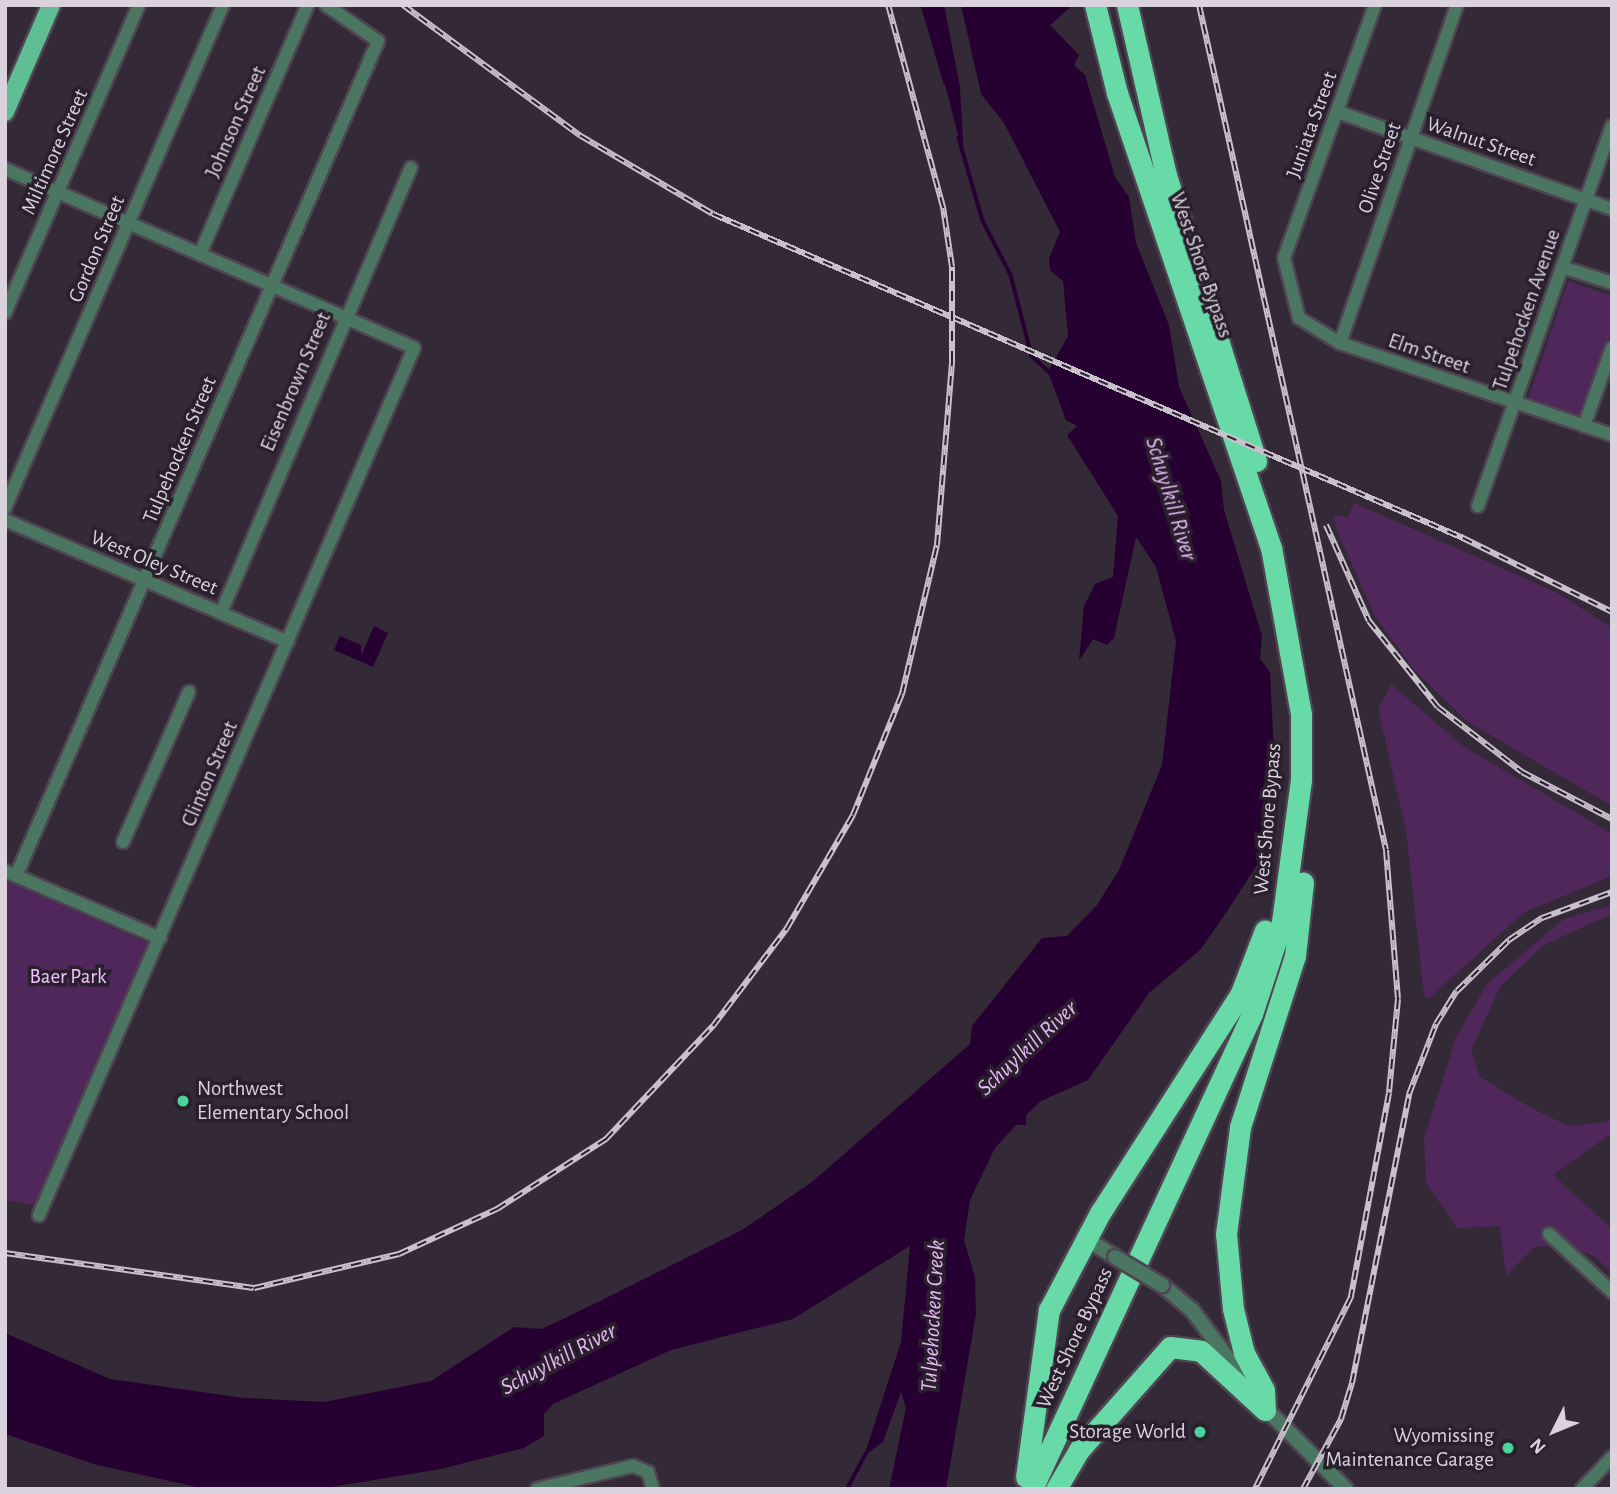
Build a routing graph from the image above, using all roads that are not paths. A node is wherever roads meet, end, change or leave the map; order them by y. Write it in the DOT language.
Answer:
graph roads {
  1 [pos="51,5"];
  2 [pos="139,5"];
  3 [pos="223,5"];
  4 [pos="308,5"];
  5 [pos="326,5"];
  6 [pos="1095,5"];
  7 [pos="1127,5"];
  8 [pos="1375,5"];
  9 [pos="1457,5"];
  10 [pos="5,112"];
  11 [pos="1338,112"];
  12 [pos="1612,126"];
  13 [pos="1411,138"];
  14 [pos="411,168"];
  15 [pos="5,169"];
  16 [pos="58,192"];
  17 [pos="1586,199"];
  18 [pos="1612,209"];
  19 [pos="129,223"];
  20 [pos="200,254"];
  21 [pos="1284,258"];
  22 [pos="1562,267"];
  23 [pos="1612,283"];
  24 [pos="272,286"];
  25 [pos="5,313"];
  26 [pos="345,318"];
  27 [pos="1340,343"];
  28 [pos="1612,348"];
  29 [pos="1514,404"];
  30 [pos="1584,426"];
  31 [pos="1612,435"];
  32 [pos="1478,506"];
  33 [pos="5,508"];
  34 [pos="5,520"];
  35 [pos="145,580"];
  36 [pos="220,613"];
  37 [pos="288,642"];
  38 [pos="189,692"];
  39 [pos="1301,714"];
  40 [pos="123,842"];
  41 [pos="11,873"];
  42 [pos="1303,882"];
  43 [pos="160,938"];
  44 [pos="39,1215"];
  45 [pos="1549,1234"];
  46 [pos="1088,1240"];
  47 [pos="1612,1292"];
  48 [pos="1265,1410"];
  49 [pos="1612,1457"];
  50 [pos="1590,1486"];
  51 [pos="537,1489"];
  52 [pos="653,1489"];
  53 [pos="1021,1489"];
  54 [pos="1031,1489"];
  55 [pos="1047,1489"];
  56 [pos="1056,1489"];
  57 [pos="1346,1489"];
  1 -- 10 [label="main road"];
  2 -- 16 [label="street, Miltimore Street"];
  3 -- 19 [label="street, Gordon Street"];
  4 -- 20 [label="street, Johnson Street"];
  5 -- 24 [label="street, Tulpehocken Street"];
  6 -- 39 [label="highway, West Shore Bypass"];
  7 -- 42 [label="highway, West Shore Bypass"];
  8 -- 11 [label="street, Juniata Street"];
  9 -- 13 [label="street, Olive Street"];
  11 -- 13 [label="street, Walnut Street"];
  11 -- 21 [label="street, Juniata Street"];
  12 -- 17 [label="street, Tulpehocken Avenue"];
  13 -- 17 [label="street, Walnut Street"];
  13 -- 27 [label="street, Olive Street"];
  14 -- 26 [label="street, Eisenbrown Street"];
  15 -- 16 [label="street"];
  16 -- 19 [label="street"];
  16 -- 25 [label="street, Miltimore Street"];
  17 -- 18 [label="street, Walnut Street"];
  17 -- 22 [label="street, Tulpehocken Avenue"];
  19 -- 20 [label="street"];
  19 -- 33 [label="street, Gordon Street"];
  20 -- 24 [label="street"];
  21 -- 27 [label="street, Elm Street"];
  22 -- 23 [label="street"];
  22 -- 29 [label="street, Tulpehocken Avenue"];
  24 -- 26 [label="street"];
  24 -- 35 [label="street, Tulpehocken Street"];
  26 -- 36 [label="street, Eisenbrown Street"];
  26 -- 37 [label="street, Clinton Street"];
  27 -- 29 [label="street, Elm Street"];
  28 -- 30 [label="street"];
  29 -- 30 [label="street, Elm Street"];
  29 -- 32 [label="street, Tulpehocken Avenue"];
  30 -- 31 [label="street, Elm Street"];
  34 -- 35 [label="street, West Oley Street"];
  35 -- 36 [label="street, West Oley Street"];
  35 -- 41 [label="street, Tulpehocken Street"];
  36 -- 37 [label="street, West Oley Street"];
  37 -- 43 [label="street, Clinton Street"];
  38 -- 40 [label="street"];
  39 -- 46 [label="highway"];
  39 -- 54 [label="highway, West Shore Bypass"];
  41 -- 43 [label="street"];
  42 -- 48 [label="highway"];
  42 -- 55 [label="highway, West Shore Bypass"];
  43 -- 44 [label="street, Clinton Street"];
  45 -- 47 [label="street"];
  46 -- 48 [label="street, bridge"];
  46 -- 53 [label="highway"];
  48 -- 56 [label="highway"];
  48 -- 57 [label="street"];
  49 -- 50 [label="street"];
  51 -- 52 [label="street"];
}
